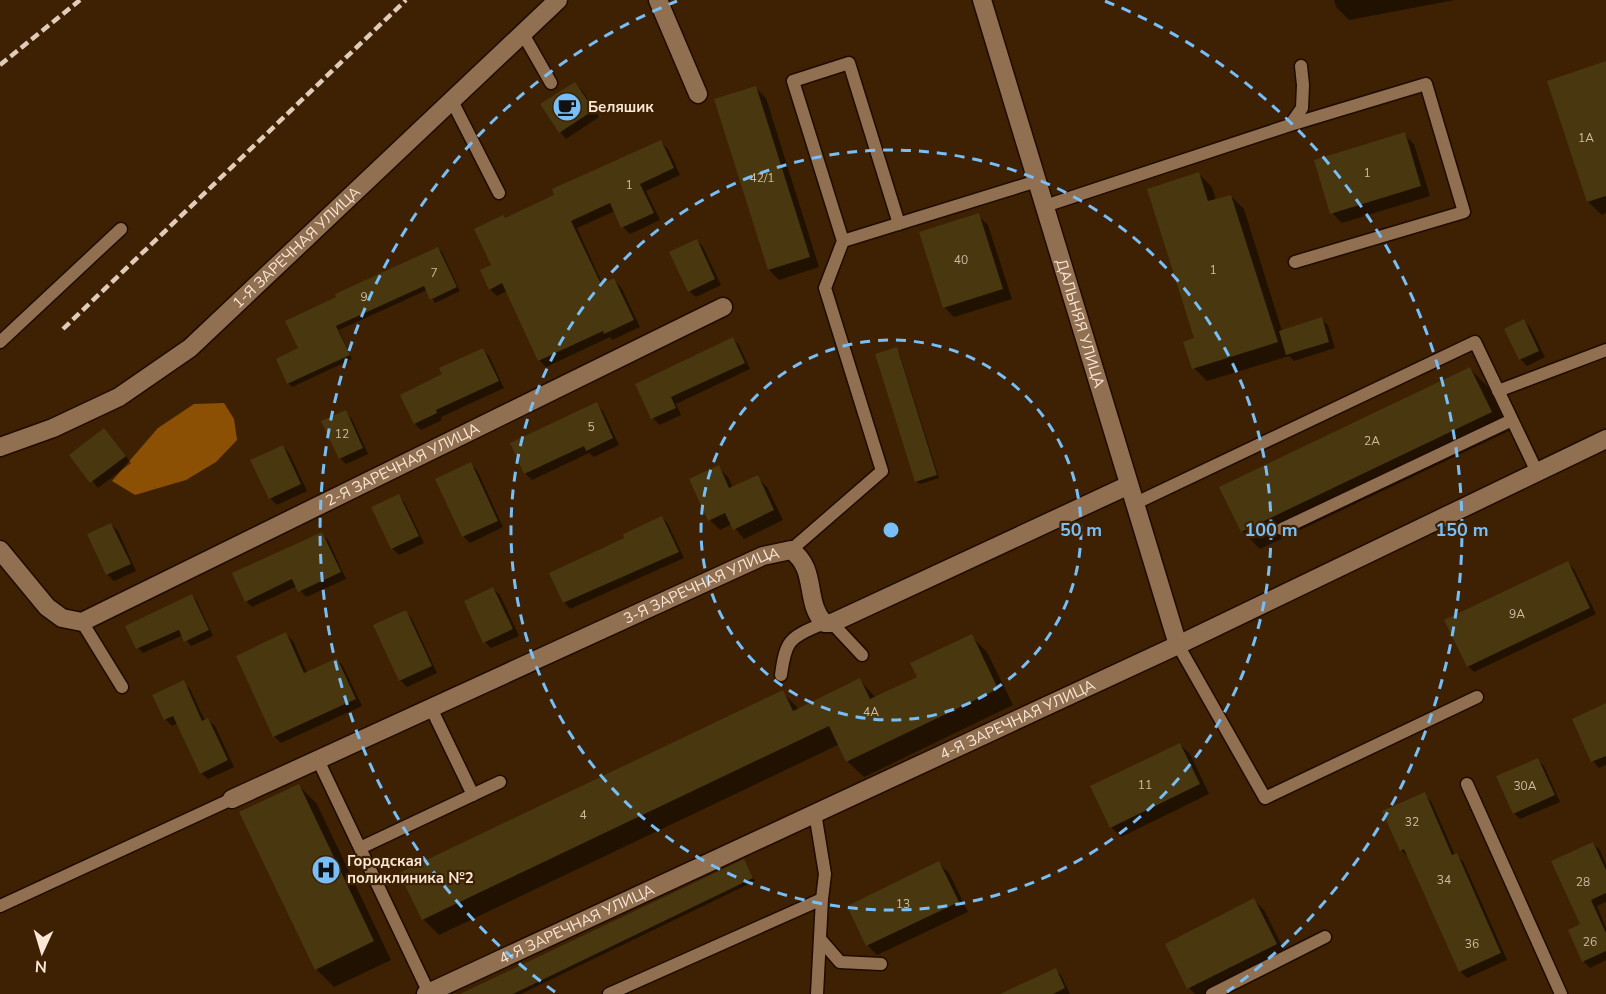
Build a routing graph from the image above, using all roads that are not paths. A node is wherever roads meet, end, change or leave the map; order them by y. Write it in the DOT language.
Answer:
graph roads {
  1 [pos="558,0"];
  2 [pos="657,0"];
  3 [pos="982,0"];
  4 [pos="523,34"];
  5 [pos="1301,66"];
  6 [pos="550,83"];
  7 [pos="698,94"];
  8 [pos="452,101"];
  9 [pos="1290,125"];
  10 [pos="1037,181"];
  11 [pos="499,193"];
  12 [pos="1045,206"];
  13 [pos="899,224"];
  14 [pos="121,229"];
  15 [pos="843,241"];
  16 [pos="1295,262"];
  17 [pos="723,307"];
  18 [pos="0,342"];
  19 [pos="1606,350"];
  20 [pos="1498,391"];
  21 [pos="1512,420"];
  22 [pos="1606,439"];
  23 [pos="0,447"];
  24 [pos="1537,472"];
  25 [pos="1129,485"];
  26 [pos="1136,503"];
  27 [pos="1282,529"];
  28 [pos="0,550"];
  29 [pos="790,550"];
  30 [pos="82,622"];
  31 [pos="828,623"];
  32 [pos="1178,645"];
  33 [pos="862,655"];
  34 [pos="781,675"];
  35 [pos="122,687"];
  36 [pos="1477,698"];
  37 [pos="432,708"];
  38 [pos="318,759"];
  39 [pos="500,782"];
  40 [pos="1467,784"];
  41 [pos="473,795"];
  42 [pos="232,799"];
  43 [pos="815,813"];
  44 [pos="360,848"];
  45 [pos="822,899"];
  46 [pos="0,906"];
  47 [pos="1325,937"];
  48 [pos="820,939"];
  49 [pos="881,964"];
  50 [pos="428,993"];
  51 [pos="609,994"];
  52 [pos="817,994"];
  53 [pos="1212,994"];
  54 [pos="1561,994"];
  1 -- 4 [label="street, 1-Я ЗАРЕЧНАЯ УЛИЦА"];
  2 -- 7 [label="street"];
  3 -- 10 [label="street, ДАЛЬНЯЯ УЛИЦА"];
  4 -- 6 [label="lane"];
  4 -- 8 [label="street, 1-Я ЗАРЕЧНАЯ УЛИЦА"];
  5 -- 9 [label="lane"];
  8 -- 11 [label="lane"];
  8 -- 23 [label="street, 1-Я ЗАРЕЧНАЯ УЛИЦА"];
  9 -- 12 [label="lane"];
  9 -- 16 [label="lane"];
  10 -- 12 [label="street, ДАЛЬНЯЯ УЛИЦА"];
  10 -- 13 [label="lane"];
  12 -- 25 [label="street, ДАЛЬНЯЯ УЛИЦА"];
  13 -- 15 [label="lane"];
  13 -- 15 [label="lane"];
  14 -- 18 [label="lane"];
  15 -- 29 [label="lane"];
  17 -- 30 [label="street, 2-Я ЗАРЕЧНАЯ УЛИЦА"];
  19 -- 20 [label="lane"];
  20 -- 21 [label="lane"];
  20 -- 26 [label="lane"];
  21 -- 24 [label="lane"];
  21 -- 27 [label="lane"];
  22 -- 24 [label="street, 4-Я ЗАРЕЧНАЯ УЛИЦА"];
  24 -- 32 [label="street, 4-Я ЗАРЕЧНАЯ УЛИЦА"];
  25 -- 26 [label="street, ДАЛЬНЯЯ УЛИЦА"];
  25 -- 31 [label="street"];
  26 -- 32 [label="street, ДАЛЬНЯЯ УЛИЦА"];
  28 -- 30 [label="street"];
  29 -- 31 [label="street, 3-Я ЗАРЕЧНАЯ УЛИЦА"];
  29 -- 37 [label="street, 3-Я ЗАРЕЧНАЯ УЛИЦА"];
  30 -- 35 [label="lane"];
  31 -- 33 [label="lane"];
  31 -- 34 [label="lane"];
  32 -- 36 [label="lane"];
  32 -- 43 [label="street, 4-Я ЗАРЕЧНАЯ УЛИЦА"];
  37 -- 38 [label="street, 3-Я ЗАРЕЧНАЯ УЛИЦА"];
  37 -- 41 [label="lane"];
  38 -- 42 [label="street, 3-Я ЗАРЕЧНАЯ УЛИЦА"];
  38 -- 44 [label="lane"];
  39 -- 41 [label="lane"];
  40 -- 54 [label="lane"];
  41 -- 44 [label="lane"];
  42 -- 46 [label="lane"];
  43 -- 45 [label="lane"];
  43 -- 50 [label="street, 4-Я ЗАРЕЧНАЯ УЛИЦА"];
  44 -- 50 [label="lane"];
  45 -- 48 [label="lane"];
  45 -- 51 [label="lane"];
  47 -- 53 [label="lane"];
  48 -- 49 [label="lane"];
  48 -- 52 [label="lane"];
}
